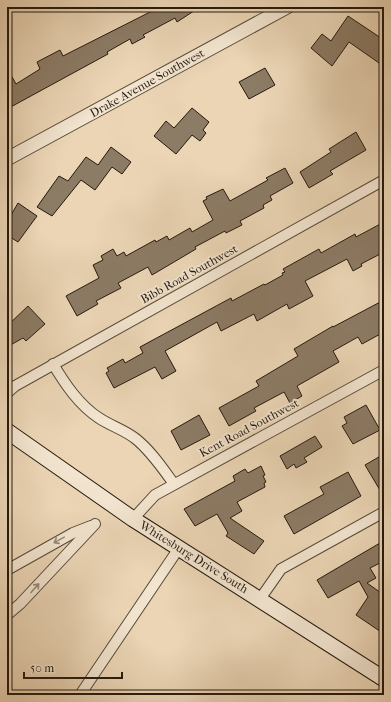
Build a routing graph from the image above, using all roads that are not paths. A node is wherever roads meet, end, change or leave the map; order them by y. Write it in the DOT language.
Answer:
graph roads {
  1 [pos="287,7"];
  2 [pos="7,159"];
  3 [pos="384,180"];
  4 [pos="53,364"];
  5 [pos="384,370"];
  6 [pos="7,393"];
  7 [pos="7,431"];
  8 [pos="174,484"];
  9 [pos="384,512"];
  10 [pos="133,519"];
  11 [pos="179,548"];
  12 [pos="7,570"];
  13 [pos="260,599"];
  14 [pos="7,615"];
  15 [pos="384,679"];
  16 [pos="80,695"];
  1 -- 2 [label="street, Drake Avenue Southwest"];
  3 -- 4 [label="street, Bibb Road Southwest"];
  4 -- 6 [label="street, Bibb Road Southwest"];
  4 -- 8 [label="street"];
  5 -- 8 [label="street, Kent Road Southwest"];
  7 -- 10 [label="main road, Whitesburg Drive South"];
  8 -- 10 [label="street, Kent Road Southwest"];
  9 -- 13 [label="street"];
  10 -- 11 [label="main road, Whitesburg Drive South"];
  11 -- 13 [label="main road, Whitesburg Drive South"];
  11 -- 16 [label="street"];
  14 -- 12 [label="street, one-way"];
  13 -- 15 [label="main road, Whitesburg Drive South"];
}
